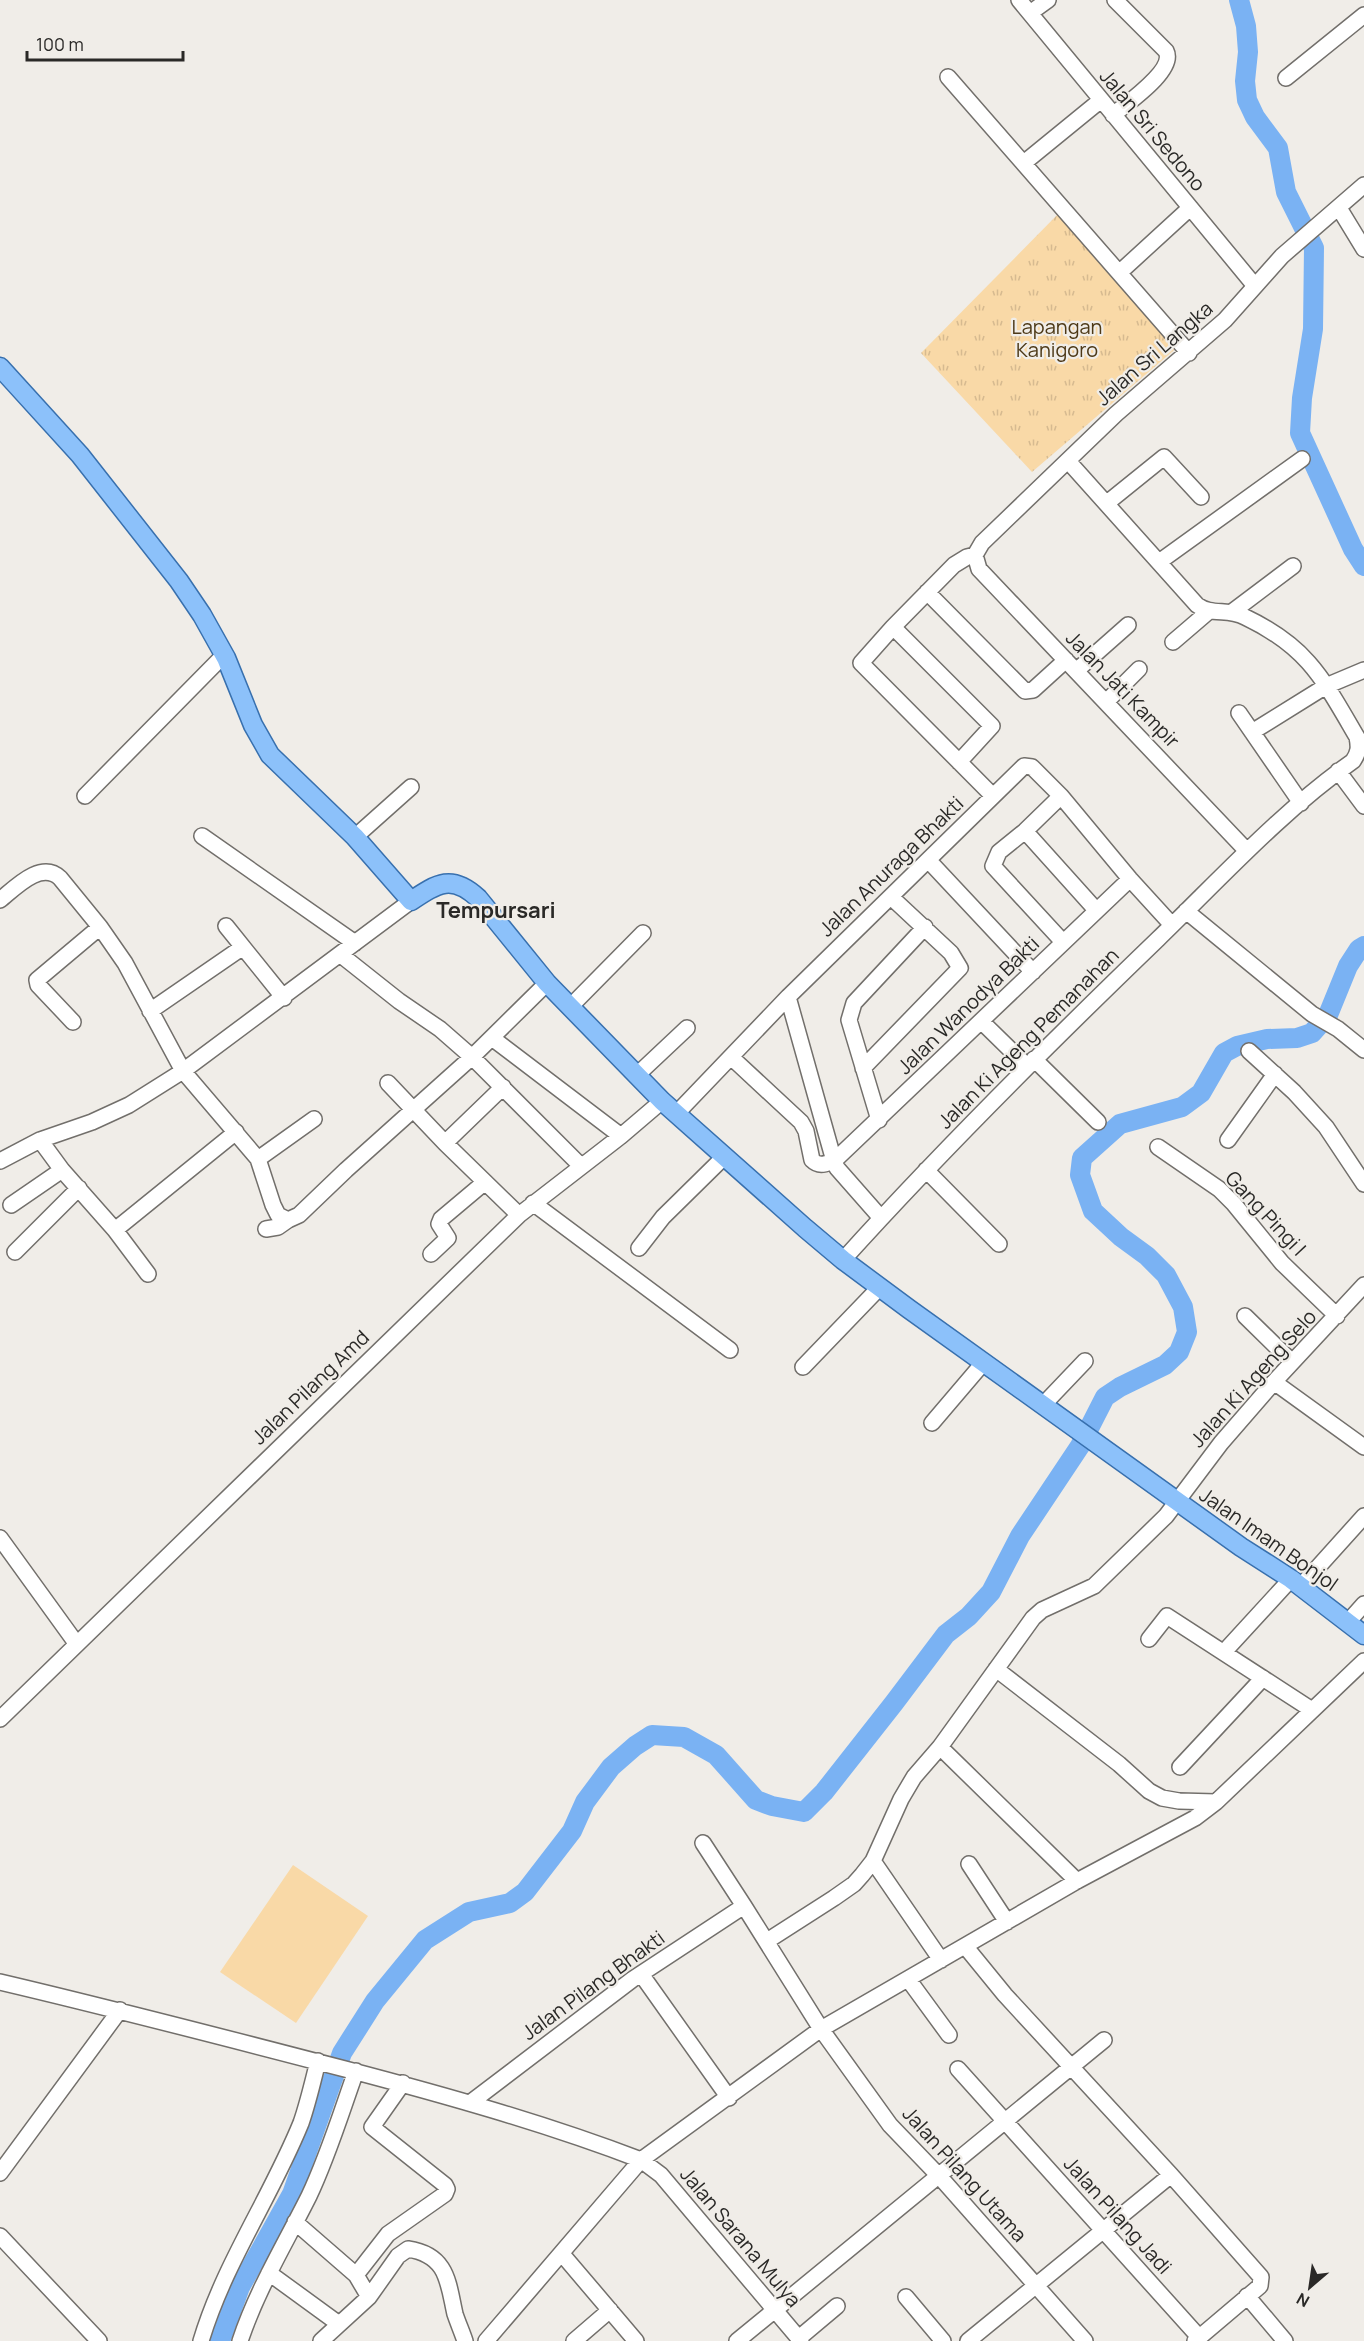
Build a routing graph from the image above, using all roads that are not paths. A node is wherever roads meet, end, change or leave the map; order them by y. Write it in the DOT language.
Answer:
graph roads {
  1 [pos="1019,0"];
  2 [pos="1048,0"];
  3 [pos="1115,0"];
  4 [pos="1030,13"];
  5 [pos="1364,15"];
  6 [pos="948,77"];
  7 [pos="1286,78"];
  8 [pos="1101,100"];
  9 [pos="1113,115"];
  10 [pos="1024,162"];
  11 [pos="1364,185"];
  12 [pos="1190,208"];
  13 [pos="1339,208"];
  14 [pos="1364,249"];
  15 [pos="1119,273"];
  16 [pos="1255,286"];
  17 [pos="1189,352"];
  18 [pos="0,366"];
  19 [pos="1302,459"];
  20 [pos="1068,461"];
  21 [pos="1201,496"];
  22 [pos="1107,503"];
  23 [pos="975,555"];
  24 [pos="1159,562"];
  25 [pos="1293,566"];
  26 [pos="927,592"];
  27 [pos="1208,612"];
  28 [pos="1232,612"];
  29 [pos="1128,625"];
  30 [pos="892,627"];
  31 [pos="1173,642"];
  32 [pos="225,655"];
  33 [pos="1071,666"];
  34 [pos="1139,669"];
  35 [pos="1364,670"];
  36 [pos="1326,686"];
  37 [pos="1107,701"];
  38 [pos="1239,713"];
  39 [pos="1252,732"];
  40 [pos="958,762"];
  41 [pos="1338,771"];
  42 [pos="411,788"];
  43 [pos="85,796"];
  44 [pos="993,796"];
  45 [pos="1060,796"];
  46 [pos="1301,803"];
  47 [pos="1364,806"];
  48 [pos="1025,831"];
  49 [pos="202,836"];
  50 [pos="355,837"];
  51 [pos="1246,850"];
  52 [pos="929,861"];
  53 [pos="1130,879"];
  54 [pos="891,897"];
  55 [pos="0,900"];
  56 [pos="411,901"];
  57 [pos="1096,910"];
  58 [pos="1186,911"];
  59 [pos="1173,925"];
  60 [pos="226,926"];
  61 [pos="100,927"];
  62 [pos="924,927"];
  63 [pos="643,933"];
  64 [pos="1063,942"];
  65 [pos="355,943"];
  66 [pos="243,947"];
  67 [pos="341,955"];
  68 [pos="1033,972"];
  69 [pos="547,983"];
  70 [pos="788,997"];
  71 [pos="284,998"];
  72 [pos="570,1007"];
  73 [pos="150,1011"];
  74 [pos="981,1021"];
  75 [pos="73,1022"];
  76 [pos="687,1028"];
  77 [pos="492,1038"];
  78 [pos="1364,1050"];
  79 [pos="1249,1051"];
  80 [pos="472,1057"];
  81 [pos="731,1057"];
  82 [pos="1030,1063"];
  83 [pos="863,1068"];
  84 [pos="183,1071"];
  85 [pos="1275,1074"];
  86 [pos="637,1076"];
  87 [pos="388,1083"];
  88 [pos="502,1087"];
  89 [pos="662,1101"];
  90 [pos="412,1110"];
  91 [pos="676,1114"];
  92 [pos="314,1119"];
  93 [pos="879,1120"];
  94 [pos="1098,1122"];
  95 [pos="236,1132"];
  96 [pos="621,1136"];
  97 [pos="40,1140"];
  98 [pos="1228,1140"];
  99 [pos="445,1143"];
  100 [pos="1158,1147"];
  101 [pos="724,1157"];
  102 [pos="258,1160"];
  103 [pos="0,1161"];
  104 [pos="834,1161"];
  105 [pos="581,1166"];
  106 [pos="62,1170"];
  107 [pos="926,1170"];
  108 [pos="485,1182"];
  109 [pos="1364,1184"];
  110 [pos="79,1188"];
  111 [pos="533,1203"];
  112 [pos="11,1205"];
  113 [pos="519,1215"];
  114 [pos="881,1218"];
  115 [pos="288,1220"];
  116 [pos="266,1229"];
  117 [pos="115,1230"];
  118 [pos="999,1244"];
  119 [pos="639,1248"];
  120 [pos="15,1252"];
  121 [pos="431,1254"];
  122 [pos="843,1260"];
  123 [pos="148,1274"];
  124 [pos="1364,1286"];
  125 [pos="880,1287"];
  126 [pos="1245,1316"];
  127 [pos="1337,1316"];
  128 [pos="729,1350"];
  129 [pos="1085,1361"];
  130 [pos="984,1362"];
  131 [pos="1292,1362"];
  132 [pos="803,1367"];
  133 [pos="1274,1382"];
  134 [pos="1044,1404"];
  135 [pos="932,1423"];
  136 [pos="1364,1447"];
  137 [pos="1178,1502"];
  138 [pos="1364,1516"];
  139 [pos="0,1538"];
  140 [pos="1296,1583"];
  141 [pos="1364,1604"];
  142 [pos="1347,1623"];
  143 [pos="1364,1635"];
  144 [pos="1149,1639"];
  145 [pos="76,1643"];
  146 [pos="1224,1652"];
  147 [pos="1364,1661"];
  148 [pos="996,1669"];
  149 [pos="1263,1678"];
  150 [pos="1312,1710"];
  151 [pos="0,1719"];
  152 [pos="940,1747"];
  153 [pos="1180,1767"];
  154 [pos="1216,1802"];
  155 [pos="703,1844"];
  156 [pos="873,1861"];
  157 [pos="969,1864"];
  158 [pos="1077,1881"];
  159 [pos="744,1906"];
  160 [pos="1007,1922"];
  161 [pos="766,1941"];
  162 [pos="965,1946"];
  163 [pos="941,1960"];
  164 [pos="641,1974"];
  165 [pos="908,1979"];
  166 [pos="0,1982"];
  167 [pos="120,2010"];
  168 [pos="821,2029"];
  169 [pos="950,2035"];
  170 [pos="1104,2040"];
  171 [pos="321,2062"];
  172 [pos="1072,2068"];
  173 [pos="958,2069"];
  174 [pos="352,2070"];
  175 [pos="403,2083"];
  176 [pos="729,2098"];
  177 [pos="470,2103"];
  178 [pos="1006,2122"];
  179 [pos="643,2162"];
  180 [pos="0,2173"];
  181 [pos="1171,2175"];
  182 [pos="940,2177"];
  183 [pos="295,2222"];
  184 [pos="1104,2230"];
  185 [pos="0,2236"];
  186 [pos="562,2254"];
  187 [pos="269,2272"];
  188 [pos="356,2275"];
  189 [pos="1035,2286"];
  190 [pos="1247,2296"];
  191 [pos="369,2297"];
  192 [pos="906,2297"];
  193 [pos="837,2306"];
  194 [pos="775,2308"];
  195 [pos="610,2310"];
  196 [pos="339,2324"];
  197 [pos="1197,2339"];
  198 [pos="800,2340"];
  199 [pos="99,2341"];
  200 [pos="201,2341"];
  201 [pos="240,2341"];
  202 [pos="321,2341"];
  203 [pos="465,2341"];
  204 [pos="486,2341"];
  205 [pos="574,2341"];
  206 [pos="636,2341"];
  207 [pos="737,2341"];
  208 [pos="943,2341"];
  209 [pos="968,2341"];
  210 [pos="1085,2341"];
  211 [pos="1285,2341"];
  1 -- 4 [label="street, Jalan Sri Sedono"];
  2 -- 4 [label="street"];
  3 -- 9 [label="street"];
  4 -- 8 [label="street, Jalan Sri Sedono"];
  5 -- 7 [label="street"];
  6 -- 10 [label="street"];
  8 -- 9 [label="street, Jalan Sri Sedono"];
  8 -- 10 [label="street"];
  9 -- 12 [label="street, Jalan Sri Sedono"];
  10 -- 15 [label="street"];
  11 -- 13 [label="street, Jalan Sri Langka"];
  12 -- 15 [label="street"];
  12 -- 16 [label="street, Jalan Sri Sedono"];
  13 -- 14 [label="street"];
  13 -- 16 [label="street, Jalan Sri Langka"];
  15 -- 17 [label="street"];
  16 -- 17 [label="street, Jalan Sri Langka"];
  17 -- 20 [label="street, Jalan Sri Langka"];
  18 -- 32 [label="main road"];
  19 -- 24 [label="street"];
  20 -- 22 [label="street"];
  20 -- 23 [label="street, Jalan Sri Langka"];
  21 -- 22 [label="street"];
  22 -- 24 [label="street"];
  23 -- 26 [label="street"];
  23 -- 33 [label="street, Jalan Jati Kampir"];
  24 -- 27 [label="street"];
  25 -- 28 [label="street"];
  26 -- 30 [label="street"];
  26 -- 33 [label="street"];
  27 -- 28 [label="street"];
  27 -- 31 [label="street"];
  28 -- 36 [label="street, Jalan Ki Ageng Pemanahan"];
  29 -- 33 [label="street"];
  30 -- 40 [label="street"];
  30 -- 40 [label="street"];
  32 -- 43 [label="street"];
  32 -- 50 [label="main road"];
  33 -- 37 [label="street, Jalan Jati Kampir"];
  34 -- 37 [label="street"];
  35 -- 36 [label="street"];
  36 -- 39 [label="street"];
  36 -- 41 [label="street, Jalan Ki Ageng Pemanahan"];
  37 -- 51 [label="street, Jalan Jati Kampir"];
  38 -- 39 [label="street"];
  39 -- 46 [label="street"];
  40 -- 44 [label="street"];
  41 -- 46 [label="street, Jalan Ki Ageng Pemanahan"];
  41 -- 47 [label="street"];
  42 -- 50 [label="street"];
  44 -- 45 [label="street, Jalan Anuraga Bhakti"];
  44 -- 52 [label="street, Jalan Anuraga Bhakti"];
  45 -- 48 [label="street"];
  45 -- 53 [label="street"];
  46 -- 51 [label="street, Jalan Ki Ageng Pemanahan"];
  48 -- 57 [label="street"];
  48 -- 64 [label="street"];
  49 -- 65 [label="street"];
  50 -- 56 [label="main road"];
  51 -- 58 [label="street, Jalan Ki Ageng Pemanahan"];
  52 -- 54 [label="street, Jalan Anuraga Bhakti"];
  52 -- 68 [label="street"];
  53 -- 57 [label="street, Jalan Wanodya Bakti"];
  53 -- 59 [label="street"];
  54 -- 62 [label="street"];
  54 -- 70 [label="street, Jalan Anuraga Bhakti"];
  55 -- 61 [label="street"];
  56 -- 65 [label="street"];
  56 -- 69 [label="main road, Jalan Imam Bonjol"];
  57 -- 64 [label="street, Jalan Wanodya Bakti"];
  58 -- 59 [label="street, Jalan Ki Ageng Pemanahan"];
  58 -- 78 [label="street"];
  59 -- 82 [label="street, Jalan Ki Ageng Pemanahan"];
  60 -- 66 [label="street"];
  61 -- 73 [label="street"];
  61 -- 75 [label="street"];
  62 -- 83 [label="street"];
  62 -- 83 [label="street"];
  63 -- 72 [label="street"];
  64 -- 68 [label="street, Jalan Wanodya Bakti"];
  65 -- 67 [label="street"];
  66 -- 71 [label="street"];
  66 -- 73 [label="street"];
  67 -- 71 [label="street"];
  67 -- 80 [label="street"];
  68 -- 74 [label="street, Jalan Wanodya Bakti"];
  69 -- 72 [label="main road, Jalan Imam Bonjol"];
  69 -- 77 [label="street"];
  70 -- 81 [label="street, Jalan Anuraga Bhakti"];
  70 -- 104 [label="street"];
  71 -- 84 [label="street"];
  72 -- 86 [label="main road, Jalan Imam Bonjol"];
  73 -- 84 [label="street"];
  74 -- 82 [label="street"];
  74 -- 93 [label="street, Jalan Wanodya Bakti"];
  76 -- 86 [label="street"];
  77 -- 80 [label="street"];
  77 -- 96 [label="street"];
  79 -- 85 [label="street"];
  80 -- 88 [label="street"];
  80 -- 90 [label="street"];
  81 -- 91 [label="street, Jalan Anuraga Bhakti"];
  81 -- 104 [label="street"];
  82 -- 94 [label="street"];
  82 -- 107 [label="street, Jalan Ki Ageng Pemanahan"];
  83 -- 93 [label="street"];
  84 -- 95 [label="street"];
  84 -- 97 [label="street"];
  85 -- 98 [label="street"];
  85 -- 109 [label="street"];
  86 -- 89 [label="main road, Jalan Imam Bonjol"];
  87 -- 90 [label="street"];
  88 -- 99 [label="street"];
  88 -- 105 [label="street"];
  89 -- 91 [label="main road, Jalan Imam Bonjol"];
  89 -- 96 [label="street, Jalan Pilang Amd"];
  90 -- 99 [label="street"];
  90 -- 115 [label="street"];
  91 -- 101 [label="main road, Jalan Imam Bonjol"];
  92 -- 102 [label="street"];
  93 -- 104 [label="street, Jalan Wanodya Bakti"];
  95 -- 102 [label="street"];
  95 -- 117 [label="street"];
  96 -- 105 [label="street, Jalan Pilang Amd"];
  97 -- 103 [label="street"];
  97 -- 106 [label="street"];
  99 -- 108 [label="street"];
  100 -- 127 [label="street, Gang Pingi I"];
  101 -- 119 [label="street"];
  101 -- 122 [label="main road, Jalan Imam Bonjol"];
  102 -- 115 [label="street"];
  104 -- 114 [label="street"];
  105 -- 111 [label="street, Jalan Pilang Amd"];
  106 -- 110 [label="street"];
  106 -- 112 [label="street"];
  107 -- 114 [label="street, Jalan Ki Ageng Pemanahan"];
  107 -- 118 [label="street"];
  108 -- 113 [label="street"];
  108 -- 121 [label="street"];
  110 -- 117 [label="street"];
  110 -- 120 [label="street"];
  111 -- 113 [label="street, Jalan Pilang Amd"];
  111 -- 128 [label="street"];
  113 -- 145 [label="street, Jalan Pilang Amd"];
  114 -- 122 [label="street, Jalan Ki Ageng Pemanahan"];
  115 -- 116 [label="street"];
  117 -- 123 [label="street"];
  122 -- 125 [label="main road, Jalan Imam Bonjol"];
  124 -- 127 [label="street, Jalan Ki Ageng Selo"];
  125 -- 130 [label="main road, Jalan Imam Bonjol"];
  125 -- 132 [label="street"];
  126 -- 131 [label="street"];
  127 -- 131 [label="street, Jalan Ki Ageng Selo"];
  129 -- 134 [label="street"];
  130 -- 134 [label="main road, Jalan Imam Bonjol"];
  130 -- 135 [label="street"];
  131 -- 133 [label="street, Jalan Ki Ageng Selo"];
  133 -- 136 [label="street"];
  133 -- 137 [label="street, Jalan Ki Ageng Selo"];
  134 -- 137 [label="main road, Jalan Imam Bonjol"];
  137 -- 140 [label="main road, Jalan Imam Bonjol"];
  137 -- 148 [label="street, Jalan Ki Ageng Selo"];
  138 -- 140 [label="street"];
  139 -- 145 [label="street"];
  140 -- 142 [label="main road, Jalan Imam Bonjol"];
  140 -- 146 [label="street"];
  141 -- 142 [label="street"];
  142 -- 143 [label="main road, Jalan Imam Bonjol"];
  144 -- 146 [label="street"];
  145 -- 151 [label="street, Jalan Pilang Amd"];
  146 -- 149 [label="street"];
  147 -- 150 [label="street"];
  148 -- 152 [label="street, Jalan Ki Ageng Selo"];
  148 -- 154 [label="street"];
  149 -- 150 [label="street"];
  149 -- 153 [label="street"];
  150 -- 154 [label="street"];
  152 -- 156 [label="street, Jalan Ki Ageng Selo"];
  152 -- 158 [label="street"];
  154 -- 158 [label="street"];
  155 -- 159 [label="street, Jalan Pilang Utama"];
  156 -- 161 [label="street, Jalan Ki Ageng Selo"];
  156 -- 163 [label="street"];
  157 -- 160 [label="street"];
  158 -- 160 [label="street"];
  159 -- 161 [label="street, Jalan Pilang Utama"];
  159 -- 164 [label="street, Jalan Pilang Bhakti"];
  160 -- 162 [label="street"];
  161 -- 168 [label="street, Jalan Pilang Utama"];
  162 -- 163 [label="street"];
  162 -- 172 [label="street"];
  163 -- 165 [label="street"];
  164 -- 176 [label="street"];
  164 -- 177 [label="street, Jalan Pilang Bhakti"];
  165 -- 168 [label="street"];
  165 -- 169 [label="street"];
  166 -- 167 [label="street"];
  167 -- 171 [label="street"];
  167 -- 180 [label="street"];
  168 -- 176 [label="street"];
  168 -- 182 [label="street, Jalan Pilang Utama"];
  170 -- 172 [label="street"];
  171 -- 174 [label="street"];
  171 -- 200 [label="street"];
  172 -- 178 [label="street"];
  172 -- 181 [label="street"];
  173 -- 178 [label="street, Jalan Pilang Jadi"];
  174 -- 175 [label="street"];
  174 -- 183 [label="street"];
  175 -- 177 [label="street"];
  175 -- 188 [label="street"];
  176 -- 179 [label="street"];
  177 -- 179 [label="street"];
  178 -- 182 [label="street"];
  178 -- 184 [label="street, Jalan Pilang Jadi"];
  179 -- 186 [label="street"];
  179 -- 194 [label="street, Jalan Sarana Mulya"];
  181 -- 184 [label="street"];
  181 -- 190 [label="street"];
  182 -- 189 [label="street, Jalan Pilang Utama"];
  182 -- 194 [label="street"];
  183 -- 187 [label="street"];
  183 -- 188 [label="street"];
  184 -- 189 [label="street"];
  184 -- 197 [label="street, Jalan Pilang Jadi"];
  185 -- 199 [label="street"];
  186 -- 195 [label="street"];
  186 -- 204 [label="street"];
  187 -- 196 [label="street"];
  187 -- 201 [label="street"];
  188 -- 191 [label="street"];
  189 -- 209 [label="street"];
  189 -- 210 [label="street, Jalan Pilang Utama"];
  190 -- 197 [label="street"];
  190 -- 211 [label="street"];
  191 -- 196 [label="street"];
  191 -- 203 [label="street"];
  192 -- 208 [label="street"];
  193 -- 198 [label="street"];
  194 -- 198 [label="street, Jalan Sarana Mulya"];
  194 -- 207 [label="street"];
  195 -- 205 [label="street"];
  195 -- 206 [label="street"];
  196 -- 202 [label="street"];
}
